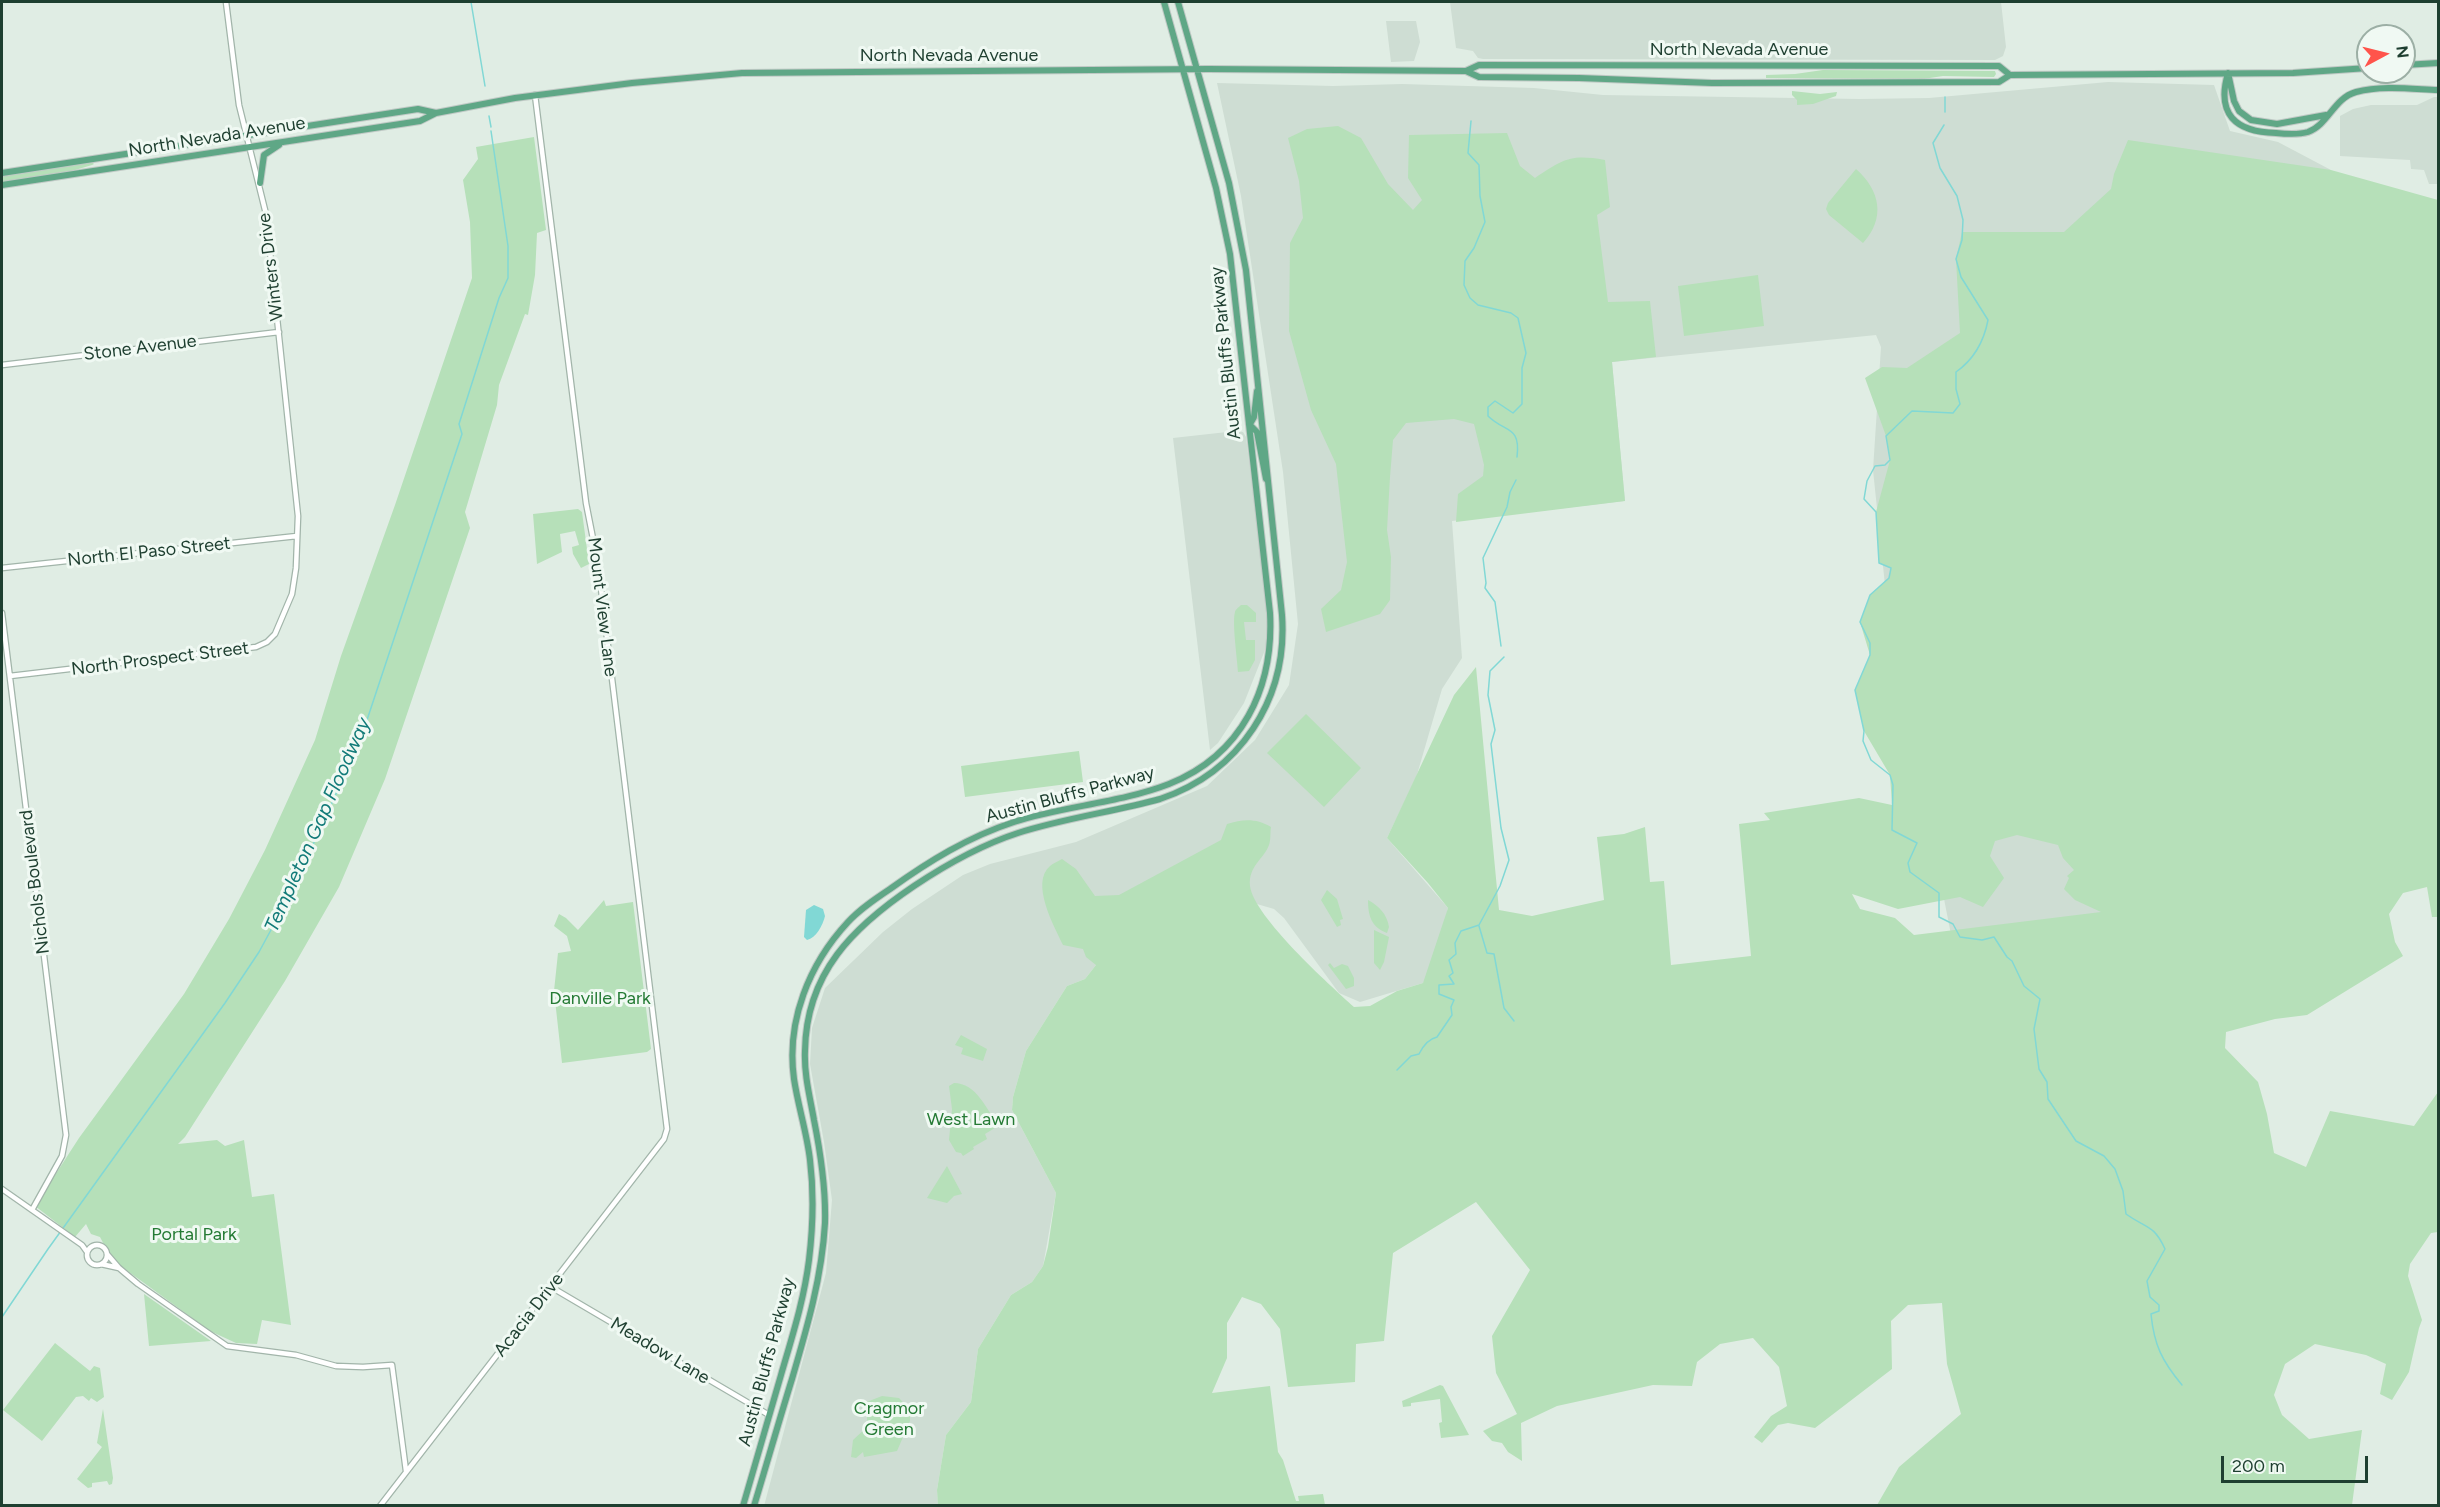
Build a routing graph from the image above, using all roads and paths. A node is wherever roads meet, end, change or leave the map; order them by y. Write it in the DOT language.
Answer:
graph roads {
  1 [pos="226,2"];
  2 [pos="1164,2"];
  3 [pos="1178,2"];
  4 [pos="2439,63"];
  5 [pos="2416,64"];
  6 [pos="1183,69"];
  7 [pos="1198,69"];
  8 [pos="2356,69"];
  9 [pos="1466,71"];
  10 [pos="2228,73"];
  11 [pos="2010,75"];
  12 [pos="2439,90"];
  13 [pos="535,95"];
  14 [pos="436,113"];
  15 [pos="2326,115"];
  16 [pos="247,136"];
  17 [pos="293,141"];
  18 [pos="250,147"];
  19 [pos="2,173"];
  20 [pos="260,183"];
  21 [pos="2,185"];
  22 [pos="279,332"];
  23 [pos="2,365"];
  24 [pos="1257,371"];
  25 [pos="1249,424"];
  26 [pos="1270,496"];
  27 [pos="297,536"];
  28 [pos="2,568"];
  29 [pos="2,613"];
  30 [pos="10,676"];
  31 [pos="667,1120"];
  32 [pos="2,1189"];
  33 [pos="32,1210"];
  34 [pos="82,1245"];
  35 [pos="92,1246"];
  36 [pos="87,1252"];
  37 [pos="107,1254"];
  38 [pos="101,1264"];
  39 [pos="119,1268"];
  40 [pos="551,1287"];
  41 [pos="769,1415"];
  42 [pos="406,1471"];
  43 [pos="380,1506"];
  44 [pos="743,1506"];
  45 [pos="754,1506"];
  1 -- 16 [label="street, Winters Drive"];
  2 -- 6 [label="main road, Austin Bluffs Parkway"];
  3 -- 7 [label="main road, Austin Bluffs Parkway"];
  4 -- 5 [label="main road"];
  6 -- 7 [label="main road, North Nevada Avenue"];
  6 -- 13 [label="main road, North Nevada Avenue"];
  6 -- 25 [label="main road, Austin Bluffs Parkway"];
  7 -- 9 [label="main road, North Nevada Avenue"];
  7 -- 24 [label="main road, Austin Bluffs Parkway"];
  8 -- 10 [label="main road, North Nevada Avenue"];
  9 -- 11 [label="main road, North Nevada Avenue"];
  9 -- 11 [label="main road, North Nevada Avenue"];
  10 -- 11 [label="main road, North Nevada Avenue"];
  10 -- 15 [label="main road"];
  10 -- 15 [label="main road"];
  12 -- 15 [label="main road"];
  13 -- 14 [label="main road, North Nevada Avenue"];
  13 -- 31 [label="street, Mount View Lane"];
  14 -- 16 [label="main road, North Nevada Avenue"];
  14 -- 17 [label="main road, North Nevada Avenue"];
  16 -- 18 [label="street, Winters Drive"];
  16 -- 19 [label="main road, North Nevada Avenue"];
  17 -- 18 [label="main road, North Nevada Avenue"];
  17 -- 20 [label="main road"];
  18 -- 20 [label="street, Winters Drive"];
  18 -- 21 [label="main road, North Nevada Avenue"];
  20 -- 22 [label="street, Winters Drive"];
  22 -- 23 [label="street, Stone Avenue"];
  22 -- 27 [label="street, Winters Drive"];
  24 -- 25 [label="main road"];
  24 -- 26 [label="main road, Austin Bluffs Parkway"];
  25 -- 26 [label="main road"];
  25 -- 41 [label="main road, Austin Bluffs Parkway"];
  26 -- 45 [label="main road, Austin Bluffs Parkway"];
  27 -- 28 [label="street, North El Paso Street"];
  27 -- 30 [label="street, North Prospect Street"];
  29 -- 30 [label="street, Nichols Boulevard"];
  30 -- 33 [label="street, Nichols Boulevard"];
  31 -- 40 [label="street, Acacia Drive"];
  32 -- 33 [label="street"];
  33 -- 34 [label="street"];
  34 -- 35 [label="street"];
  34 -- 36 [label="street"];
  35 -- 36 [label="street"];
  35 -- 37 [label="street"];
  36 -- 38 [label="street"];
  37 -- 38 [label="street"];
  37 -- 39 [label="street"];
  38 -- 39 [label="street"];
  39 -- 42 [label="street"];
  40 -- 41 [label="street, Meadow Lane"];
  40 -- 42 [label="street, Acacia Drive"];
  41 -- 44 [label="main road, Austin Bluffs Parkway"];
  42 -- 43 [label="street, Acacia Drive"];
}
